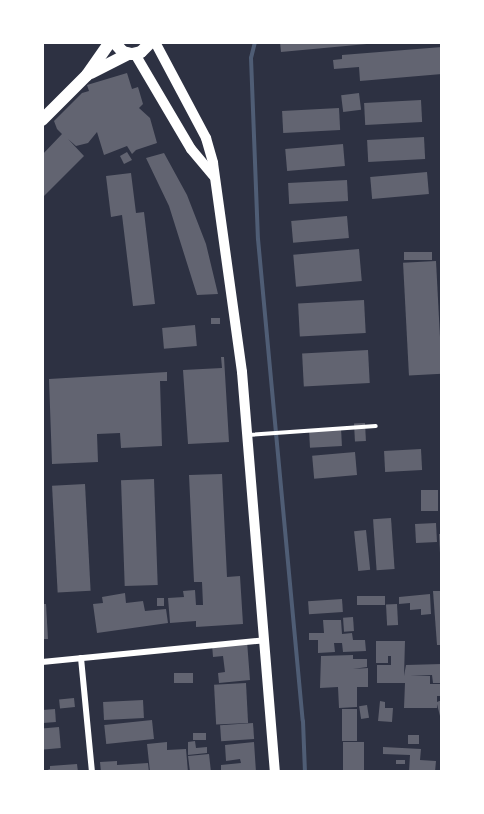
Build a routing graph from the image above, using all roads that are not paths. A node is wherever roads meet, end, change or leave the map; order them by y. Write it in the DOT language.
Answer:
graph roads {
  1 [pos="112,42"];
  2 [pos="153,42"];
  3 [pos="132,54"];
  4 [pos="87,75"];
  5 [pos="42,120"];
  6 [pos="214,176"];
  7 [pos="376,426"];
  8 [pos="247,435"];
  9 [pos="265,640"];
  10 [pos="81,658"];
  11 [pos="42,662"];
  12 [pos="92,772"];
  13 [pos="275,772"];
  1 -- 3 [label="main road"];
  1 -- 4 [label="main road"];
  2 -- 3 [label="main road"];
  2 -- 6 [label="main road"];
  3 -- 4 [label="main road"];
  3 -- 6 [label="main road"];
  4 -- 5 [label="main road"];
  6 -- 8 [label="main road"];
  7 -- 8 [label="lane"];
  8 -- 9 [label="main road"];
  9 -- 10 [label="street"];
  9 -- 13 [label="main road"];
  10 -- 11 [label="street"];
  10 -- 12 [label="street"];
}
